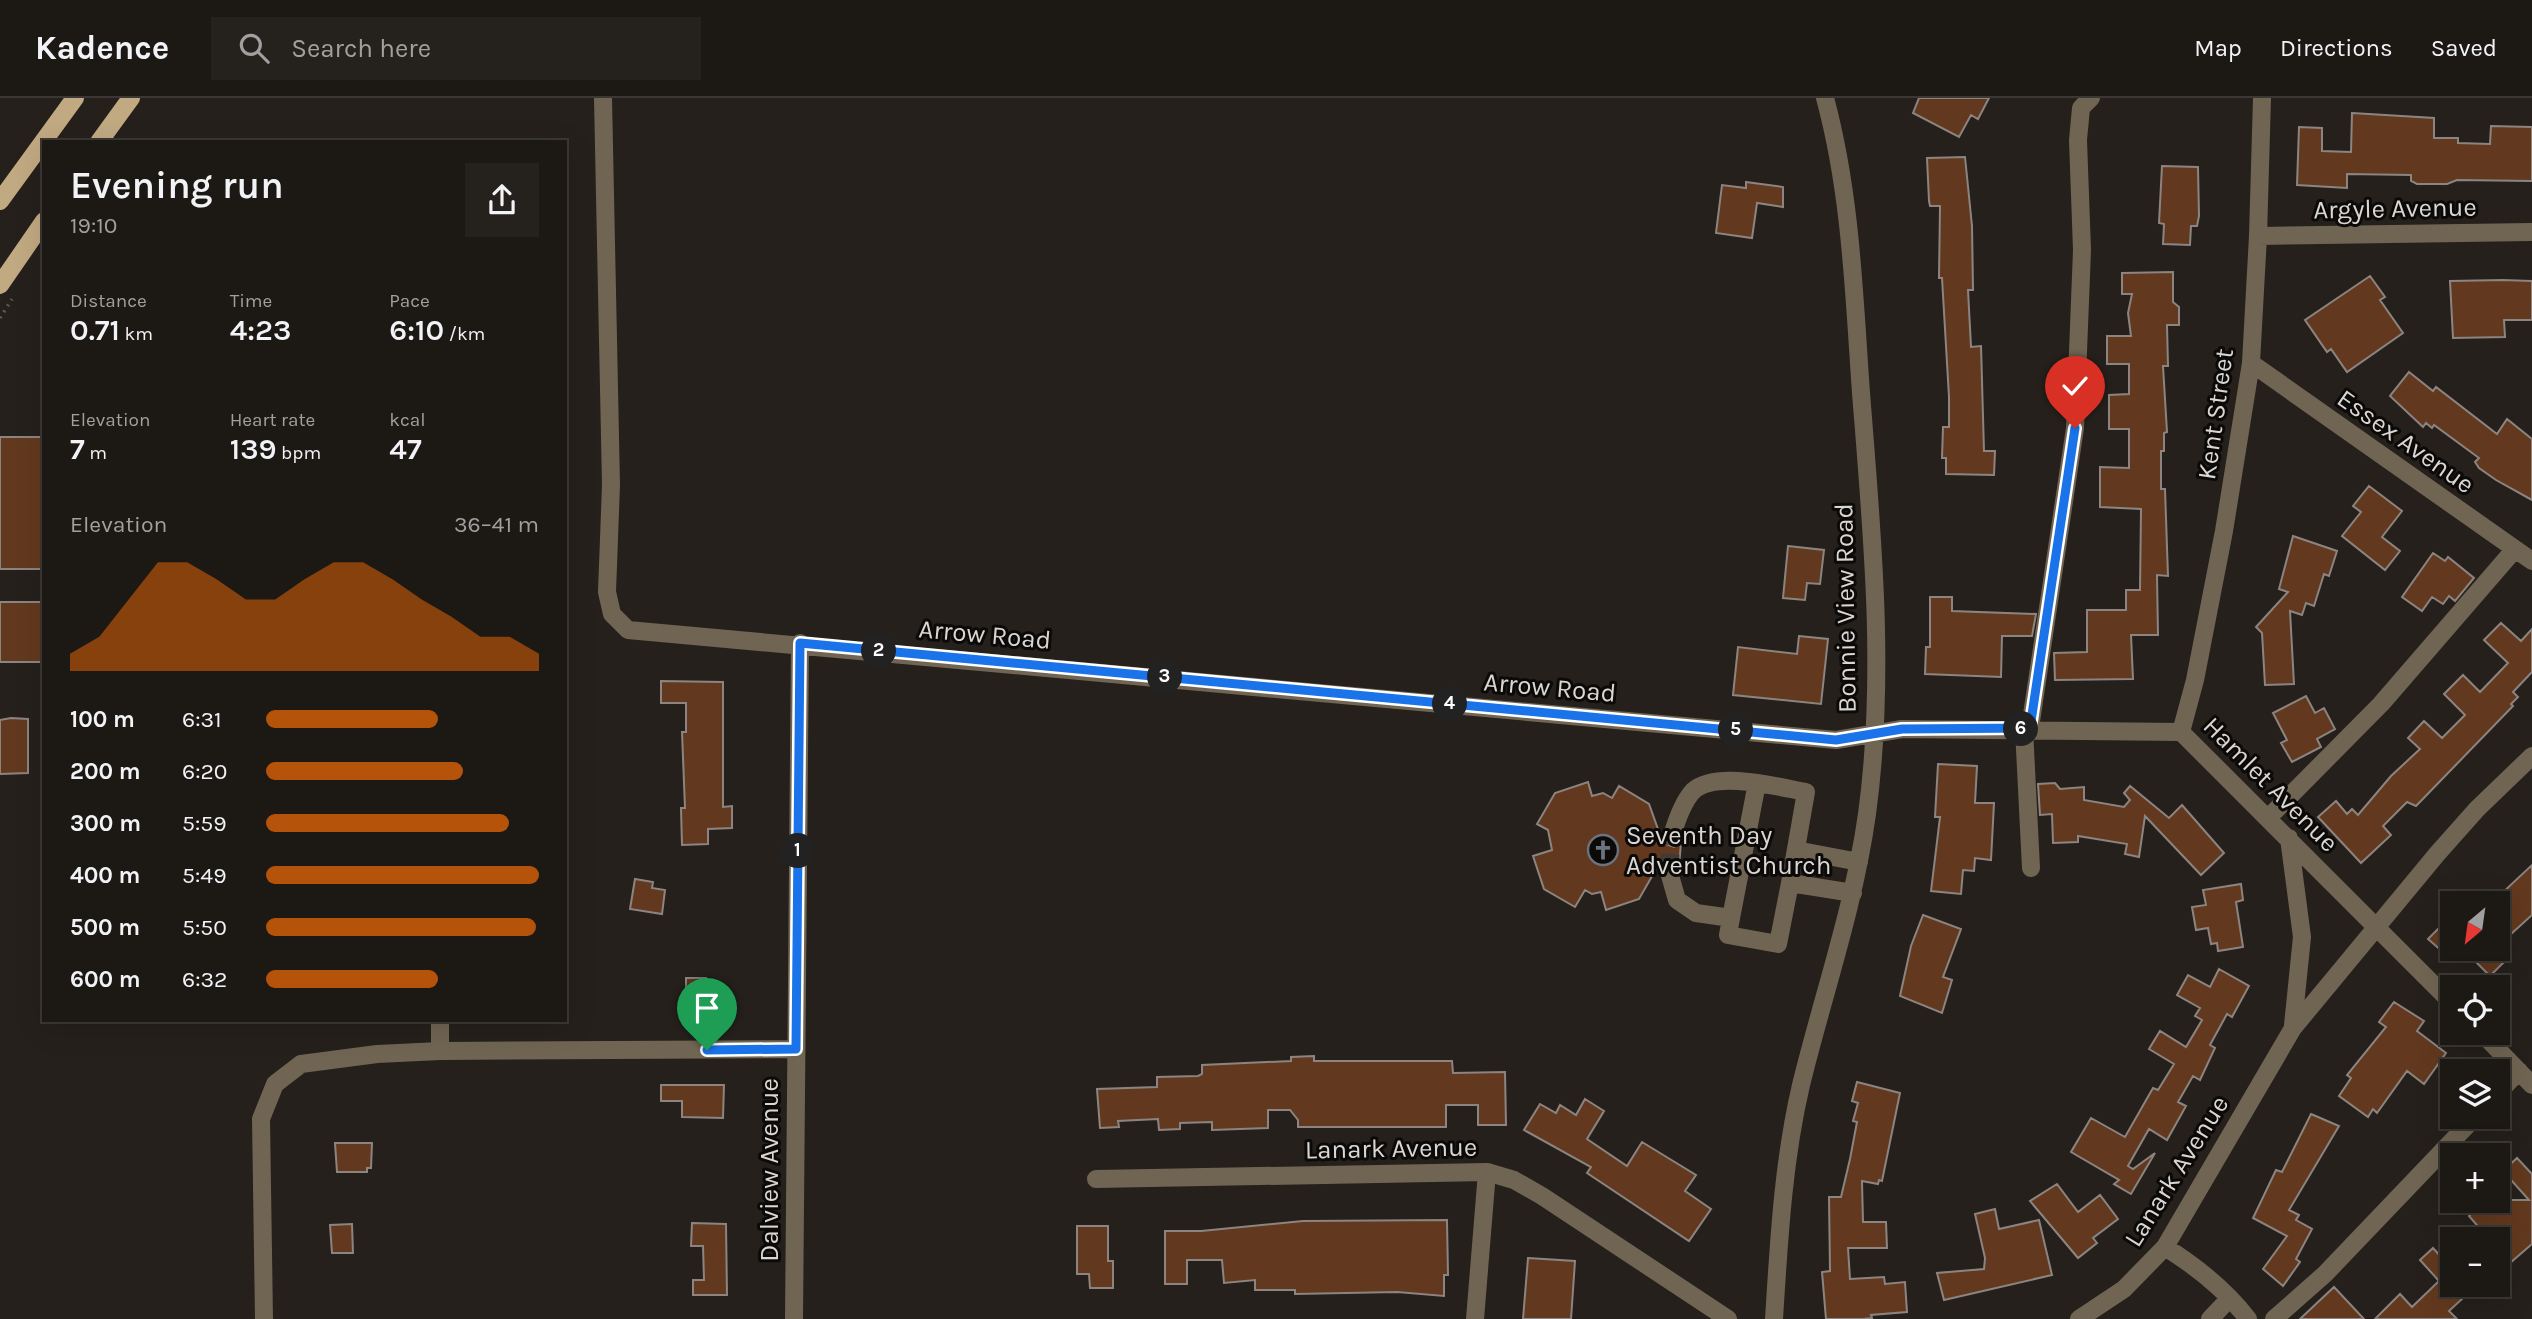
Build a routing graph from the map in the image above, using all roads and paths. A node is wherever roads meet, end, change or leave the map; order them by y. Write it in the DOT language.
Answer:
graph roads {
  1 [pos="75,98"];
  2 [pos="118,98"];
  3 [pos="131,98"];
  4 [pos="603,98"];
  5 [pos="1825,98"];
  6 [pos="2091,98"];
  7 [pos="2262,98"];
  8 [pos="116,116"];
  9 [pos="44,140"];
  10 [pos="100,140"];
  11 [pos="42,143"];
  12 [pos="0,201"];
  13 [pos="42,224"];
  14 [pos="2532,232"];
  15 [pos="2259,236"];
  16 [pos="0,285"];
  17 [pos="2250,363"];
  18 [pos="2515,549"];
  19 [pos="2532,561"];
  20 [pos="800,643"];
  21 [pos="2027,728"];
  22 [pos="1874,732"];
  23 [pos="2181,732"];
  24 [pos="2532,756"];
  25 [pos="1756,783"];
  26 [pos="2269,817"];
  27 [pos="1672,836"];
  28 [pos="2289,838"];
  29 [pos="1796,850"];
  30 [pos="1859,862"];
  31 [pos="2031,868"];
  32 [pos="1669,872"];
  33 [pos="1790,883"];
  34 [pos="1853,894"];
  35 [pos="1731,918"];
  36 [pos="2376,927"];
  37 [pos="2440,991"];
  38 [pos="440,1022"];
  39 [pos="2293,1028"];
  40 [pos="2495,1045"];
  41 [pos="796,1049"];
  42 [pos="440,1051"];
  43 [pos="2527,1074"];
  44 [pos="2510,1085"];
  45 [pos="2464,1129"];
  46 [pos="1486,1172"];
  47 [pos="1096,1179"];
  48 [pos="2165,1248"];
  49 [pos="2230,1298"];
  50 [pos="264,1319"];
  51 [pos="794,1319"];
  52 [pos="1475,1319"];
  53 [pos="1728,1319"];
  54 [pos="1774,1319"];
  55 [pos="2079,1319"];
  56 [pos="2210,1319"];
  57 [pos="2248,1319"];
  58 [pos="2274,1319"];
  1 -- 9 [label="main road"];
  2 -- 8 [label="main road"];
  3 -- 8 [label="main road"];
  4 -- 20 [label="street, Arrow Road"];
  5 -- 22 [label="street, Bonnie View Road"];
  6 -- 21 [label="street"];
  7 -- 15 [label="street, Kent Street"];
  8 -- 10 [label="main road"];
  11 -- 12 [label="main road"];
  13 -- 16 [label="main road"];
  14 -- 15 [label="street, Argyle Avenue"];
  15 -- 17 [label="street, Kent Street"];
  17 -- 18 [label="street, Essex Avenue"];
  17 -- 23 [label="street, Kent Street"];
  18 -- 19 [label="street, Essex Avenue"];
  18 -- 26 [label="street"];
  20 -- 22 [label="street, Arrow Road"];
  20 -- 41 [label="street, Dalview Avenue"];
  21 -- 22 [label="street, Hamlet Avenue"];
  21 -- 23 [label="street, Hamlet Avenue"];
  21 -- 31 [label="street"];
  22 -- 30 [label="street, Bonnie View Road"];
  23 -- 26 [label="street, Hamlet Avenue"];
  24 -- 36 [label="street, Lanark Avenue"];
  25 -- 27 [label="street"];
  25 -- 29 [label="street"];
  25 -- 35 [label="street"];
  26 -- 28 [label="street, Hamlet Avenue"];
  28 -- 36 [label="street, Hamlet Avenue"];
  28 -- 39 [label="street, Lanark Avenue"];
  29 -- 30 [label="street"];
  29 -- 33 [label="street"];
  30 -- 34 [label="street, Bonnie View Road"];
  32 -- 35 [label="street"];
  33 -- 34 [label="street"];
  33 -- 35 [label="street"];
  34 -- 54 [label="street, Bonnie View Road"];
  36 -- 37 [label="street, Hamlet Avenue"];
  36 -- 39 [label="street, Lanark Avenue"];
  38 -- 42 [label="street"];
  39 -- 48 [label="street, Lanark Avenue"];
  40 -- 43 [label="street"];
  41 -- 42 [label="street"];
  41 -- 51 [label="street, Dalview Avenue"];
  42 -- 50 [label="street"];
  43 -- 44 [label="street"];
  45 -- 58 [label="street"];
  46 -- 47 [label="street, Lanark Avenue"];
  46 -- 52 [label="street"];
  46 -- 53 [label="street, Lanark Avenue"];
  48 -- 49 [label="street"];
  48 -- 55 [label="street, Lanark Avenue"];
  49 -- 56 [label="street"];
  49 -- 57 [label="street"];
}
